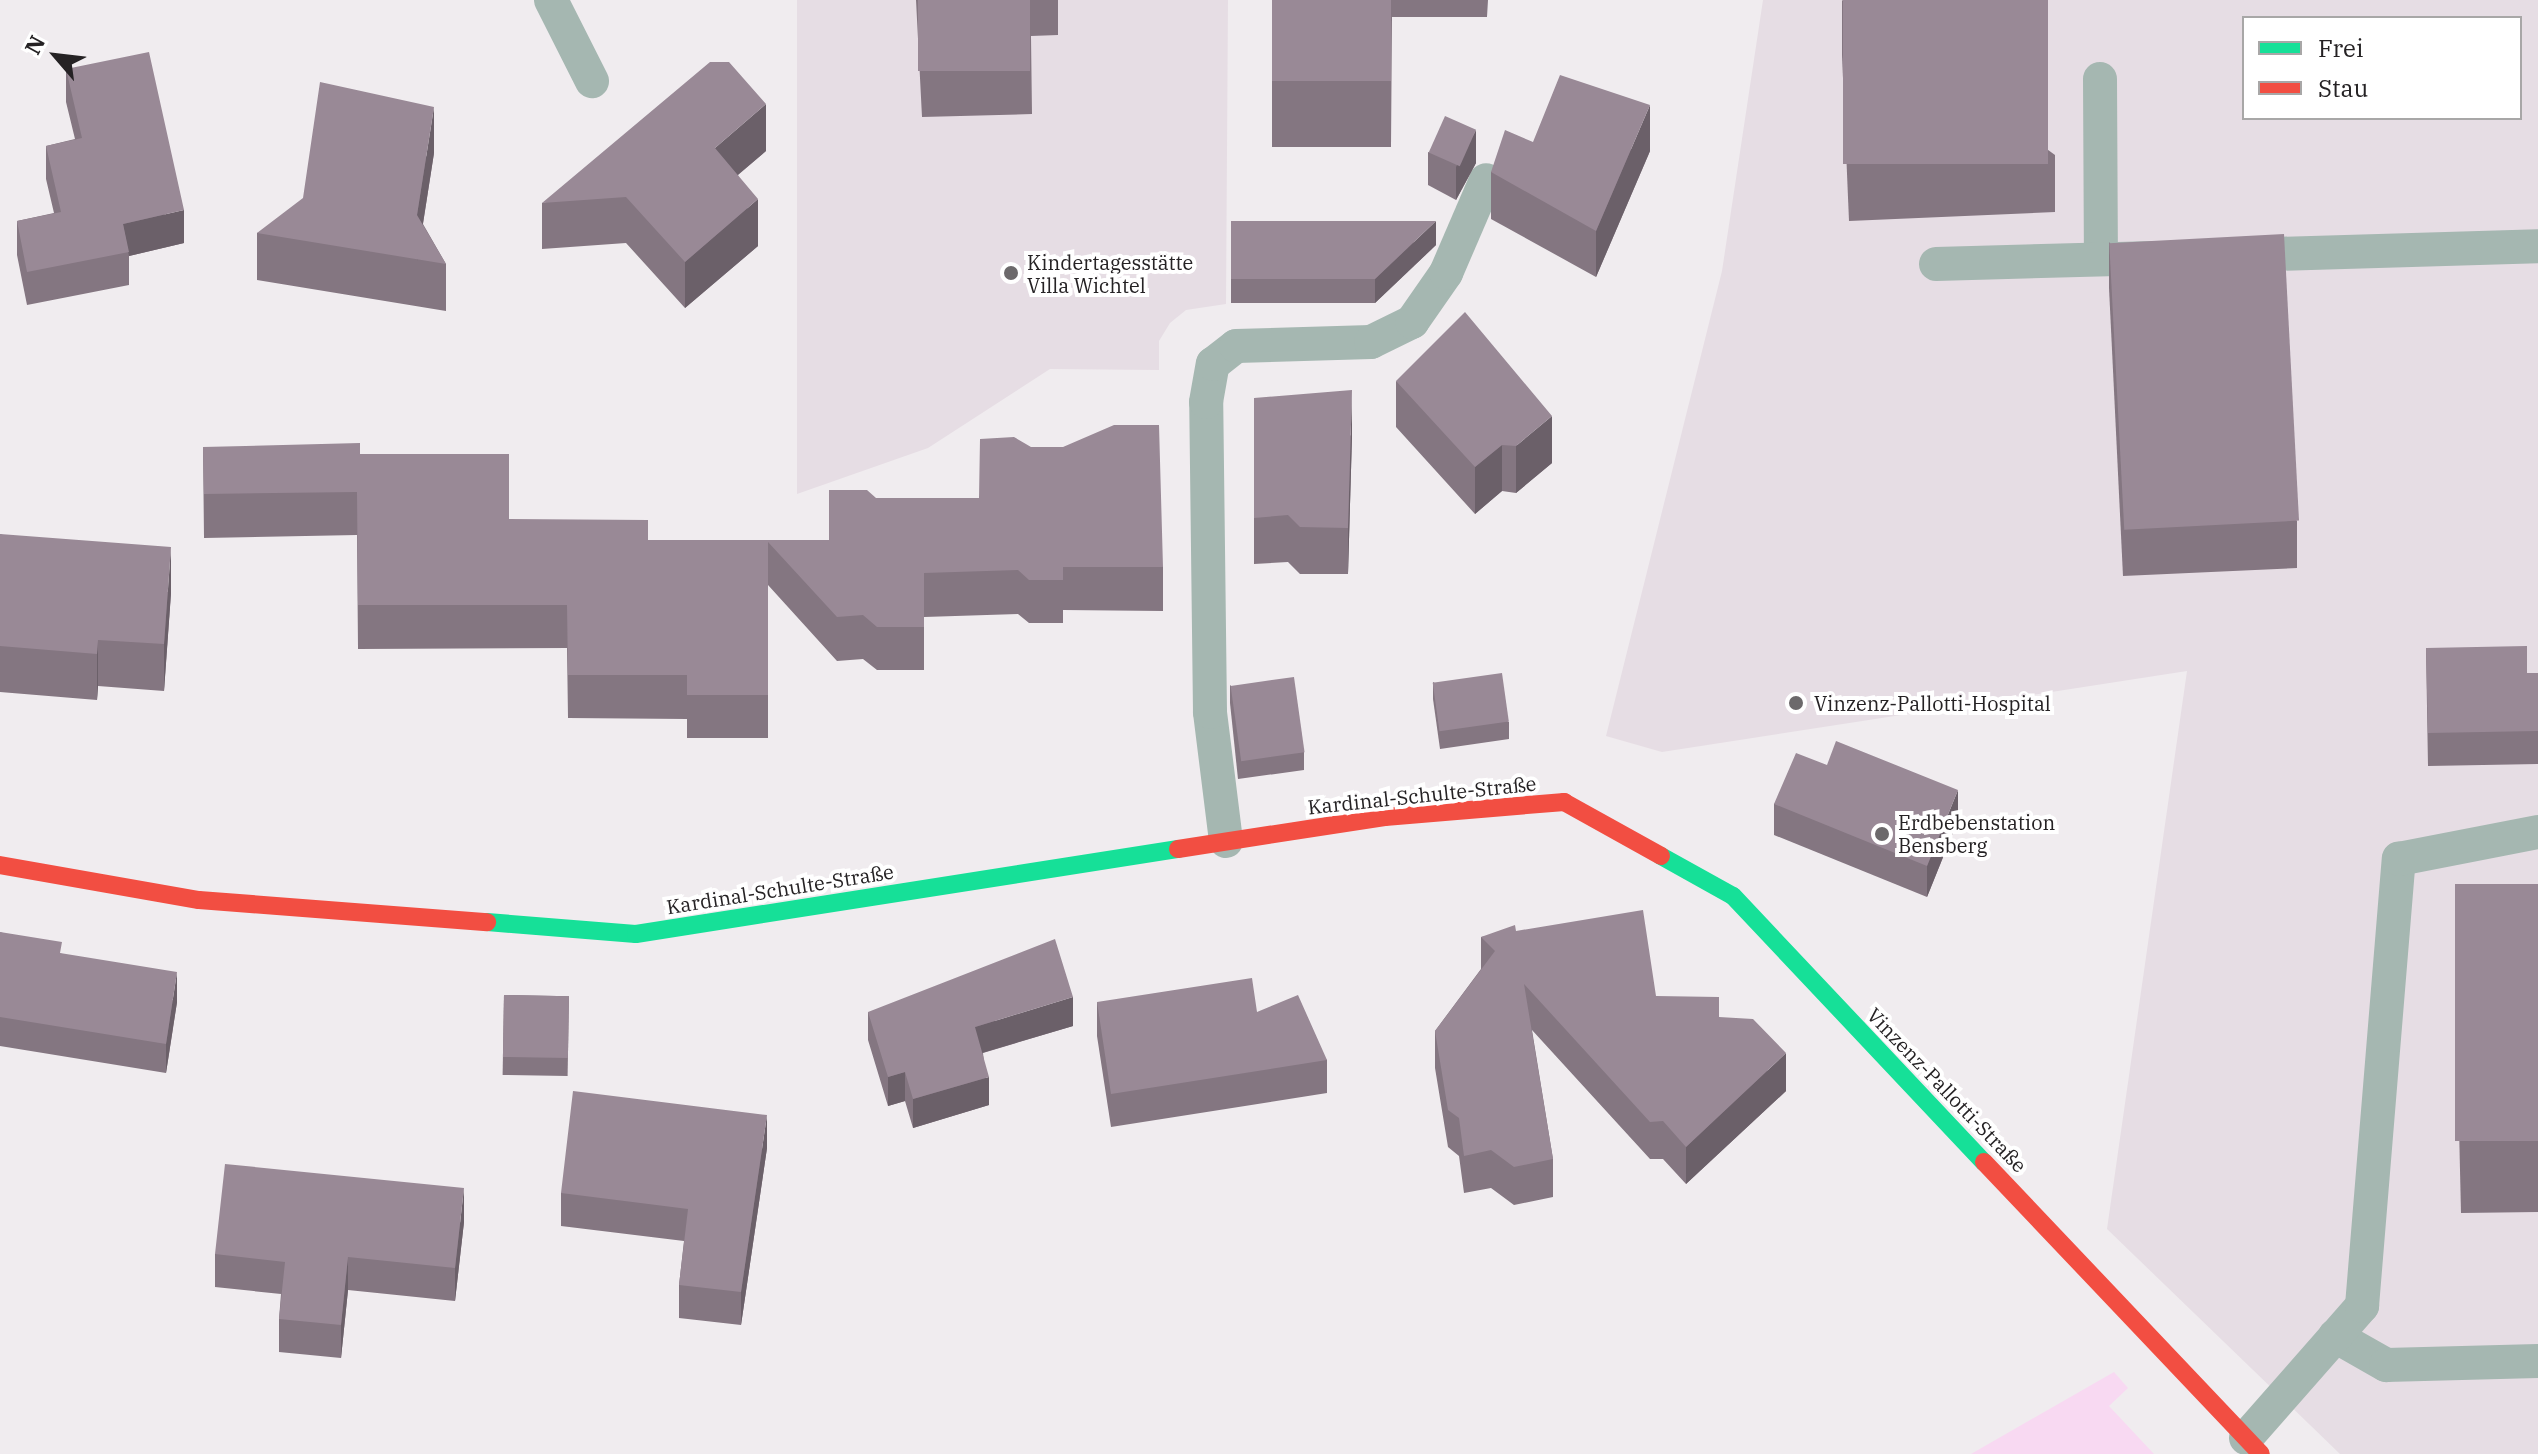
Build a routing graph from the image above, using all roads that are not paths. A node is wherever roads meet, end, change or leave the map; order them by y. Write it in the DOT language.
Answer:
graph roads {
  1 [pos="551,0"];
  2 [pos="2100,79"];
  3 [pos="592,81"];
  4 [pos="1486,180"];
  5 [pos="2538,246"];
  6 [pos="2101,259"];
  7 [pos="1936,264"];
  8 [pos="1564,802"];
  9 [pos="2538,832"];
  10 [pos="1226,841"];
  11 [pos="0,865"];
  12 [pos="2335,1336"];
  13 [pos="2538,1361"];
  14 [pos="2254,1446"];
  1 -- 3 [label="lane"];
  2 -- 6 [label="lane"];
  4 -- 10 [label="lane"];
  5 -- 6 [label="lane"];
  6 -- 7 [label="lane"];
  8 -- 10 [label="street, Kardinal-Schulte-Straße"];
  8 -- 14 [label="street, Vinzenz-Pallotti-Straße"];
  9 -- 12 [label="lane"];
  10 -- 11 [label="street, Kardinal-Schulte-Straße"];
  12 -- 13 [label="lane"];
  12 -- 14 [label="lane"];
}
